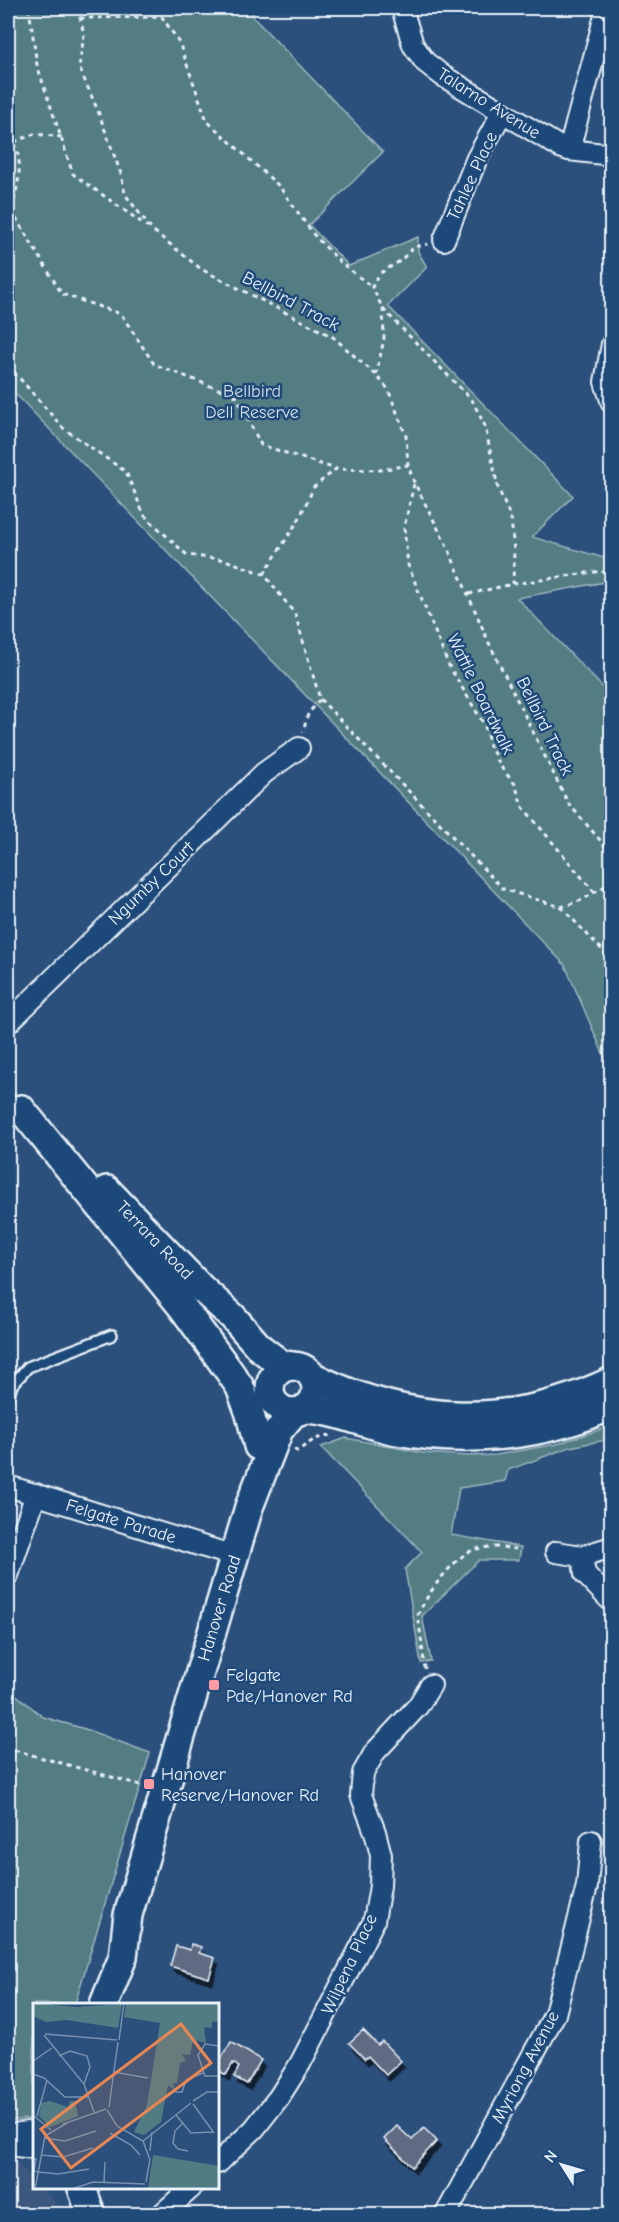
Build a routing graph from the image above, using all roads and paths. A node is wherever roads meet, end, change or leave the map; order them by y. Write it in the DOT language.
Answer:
graph roads {
  1 [pos="30,8"];
  2 [pos="78,8"];
  3 [pos="159,8"];
  4 [pos="402,8"];
  5 [pos="607,8"];
  6 [pos="162,17"];
  7 [pos="80,18"];
  8 [pos="502,113"];
  9 [pos="8,136"];
  10 [pos="62,137"];
  11 [pos="14,142"];
  12 [pos="568,150"];
  13 [pos="612,155"];
  14 [pos="11,210"];
  15 [pos="8,224"];
  16 [pos="151,229"];
  17 [pos="444,240"];
  18 [pos="372,287"];
  19 [pos="382,309"];
  20 [pos="612,344"];
  21 [pos="8,364"];
  22 [pos="376,375"];
  23 [pos="612,403"];
  24 [pos="408,465"];
  25 [pos="336,469"];
  26 [pos="414,482"];
  27 [pos="264,574"];
  28 [pos="612,575"];
  29 [pos="513,584"];
  30 [pos="468,594"];
  31 [pos="320,699"];
  32 [pos="299,748"];
  33 [pos="612,854"];
  34 [pos="611,882"];
  35 [pos="595,893"];
  36 [pos="561,907"];
  37 [pos="612,960"];
  38 [pos="8,1023"];
  39 [pos="14,1102"];
  40 [pos="183,1308"];
  41 [pos="112,1335"];
  42 [pos="302,1371"];
  43 [pos="612,1381"];
  44 [pos="270,1388"];
  45 [pos="8,1397"];
  46 [pos="612,1405"];
  47 [pos="299,1411"];
  48 [pos="258,1446"];
  49 [pos="8,1486"];
  50 [pos="36,1494"];
  51 [pos="249,1507"];
  52 [pos="612,1547"];
  53 [pos="521,1550"];
  54 [pos="556,1552"];
  55 [pos="234,1556"];
  56 [pos="582,1556"];
  57 [pos="8,1575"];
  58 [pos="612,1602"];
  59 [pos="431,1685"];
  60 [pos="8,1744"];
  61 [pos="14,1750"];
  62 [pos="8,1758"];
  63 [pos="144,1786"];
  64 [pos="591,1840"];
  65 [pos="106,2000"];
  66 [pos="33,2131"];
  67 [pos="8,2135"];
  68 [pos="8,2145"];
  69 [pos="33,2148"];
  70 [pos="219,2162"];
  71 [pos="83,2189"];
  72 [pos="189,2189"];
  73 [pos="91,2214"];
  74 [pos="162,2214"];
  75 [pos="446,2214"];
  1 -- 10 [label="path"];
  2 -- 7 [label="path, Bellbird Track"];
  3 -- 6 [label="path"];
  4 -- 8 [label="street, Talarno Avenue"];
  5 -- 12 [label="street"];
  6 -- 7 [label="path"];
  6 -- 18 [label="path"];
  7 -- 16 [label="path, Bellbird Track"];
  8 -- 12 [label="street, Talarno Avenue"];
  8 -- 17 [label="street, Tahlee Place"];
  9 -- 11 [label="path"];
  10 -- 11 [label="path"];
  10 -- 16 [label="path"];
  11 -- 14 [label="path"];
  12 -- 13 [label="street, Talarno Avenue"];
  14 -- 15 [label="path"];
  14 -- 25 [label="path"];
  16 -- 22 [label="path, Bellbird Track"];
  17 -- 18 [label="path"];
  18 -- 19 [label="path"];
  19 -- 22 [label="path"];
  19 -- 29 [label="path"];
  20 -- 23 [label="street"];
  21 -- 27 [label="path"];
  22 -- 24 [label="path, Bellbird Track"];
  24 -- 25 [label="path"];
  24 -- 26 [label="path, Bellbird Track"];
  25 -- 27 [label="path"];
  26 -- 30 [label="path, Bellbird Track"];
  26 -- 35 [label="path, Wattle Boardwalk"];
  27 -- 31 [label="path"];
  28 -- 29 [label="path"];
  29 -- 30 [label="path"];
  30 -- 33 [label="path, Bellbird Track"];
  31 -- 32 [label="path"];
  31 -- 36 [label="path"];
  32 -- 38 [label="street, Ngumby Court"];
  34 -- 35 [label="path"];
  35 -- 36 [label="path"];
  36 -- 37 [label="path"];
  39 -- 40 [label="main road, Terrara Road"];
  39 -- 42 [label="main road, Terrara Road"];
  40 -- 44 [label="main road, Terrara Road"];
  40 -- 48 [label="main road, Terrara Road"];
  41 -- 45 [label="lane"];
  42 -- 43 [label="main road, Terrara Road"];
  42 -- 44 [label="main road"];
  42 -- 47 [label="main road"];
  44 -- 47 [label="main road"];
  44 -- 48 [label="main road, Hanover Road"];
  46 -- 47 [label="main road"];
  47 -- 51 [label="main road, Hanover Road"];
  48 -- 51 [label="main road, Hanover Road"];
  49 -- 50 [label="street, Felgate Parade"];
  50 -- 55 [label="street, Felgate Parade"];
  50 -- 57 [label="street"];
  51 -- 55 [label="main road, Hanover Road"];
  52 -- 56 [label="street"];
  53 -- 59 [label="path"];
  54 -- 56 [label="street"];
  55 -- 65 [label="main road, Hanover Road"];
  56 -- 58 [label="street"];
  59 -- 70 [label="street, Wilpena Place"];
  60 -- 61 [label="path"];
  61 -- 62 [label="path"];
  61 -- 63 [label="path"];
  64 -- 75 [label="street, Myriong Avenue"];
  66 -- 67 [label="street"];
  68 -- 69 [label="street"];
  71 -- 73 [label="main road"];
  72 -- 74 [label="street"];
}
